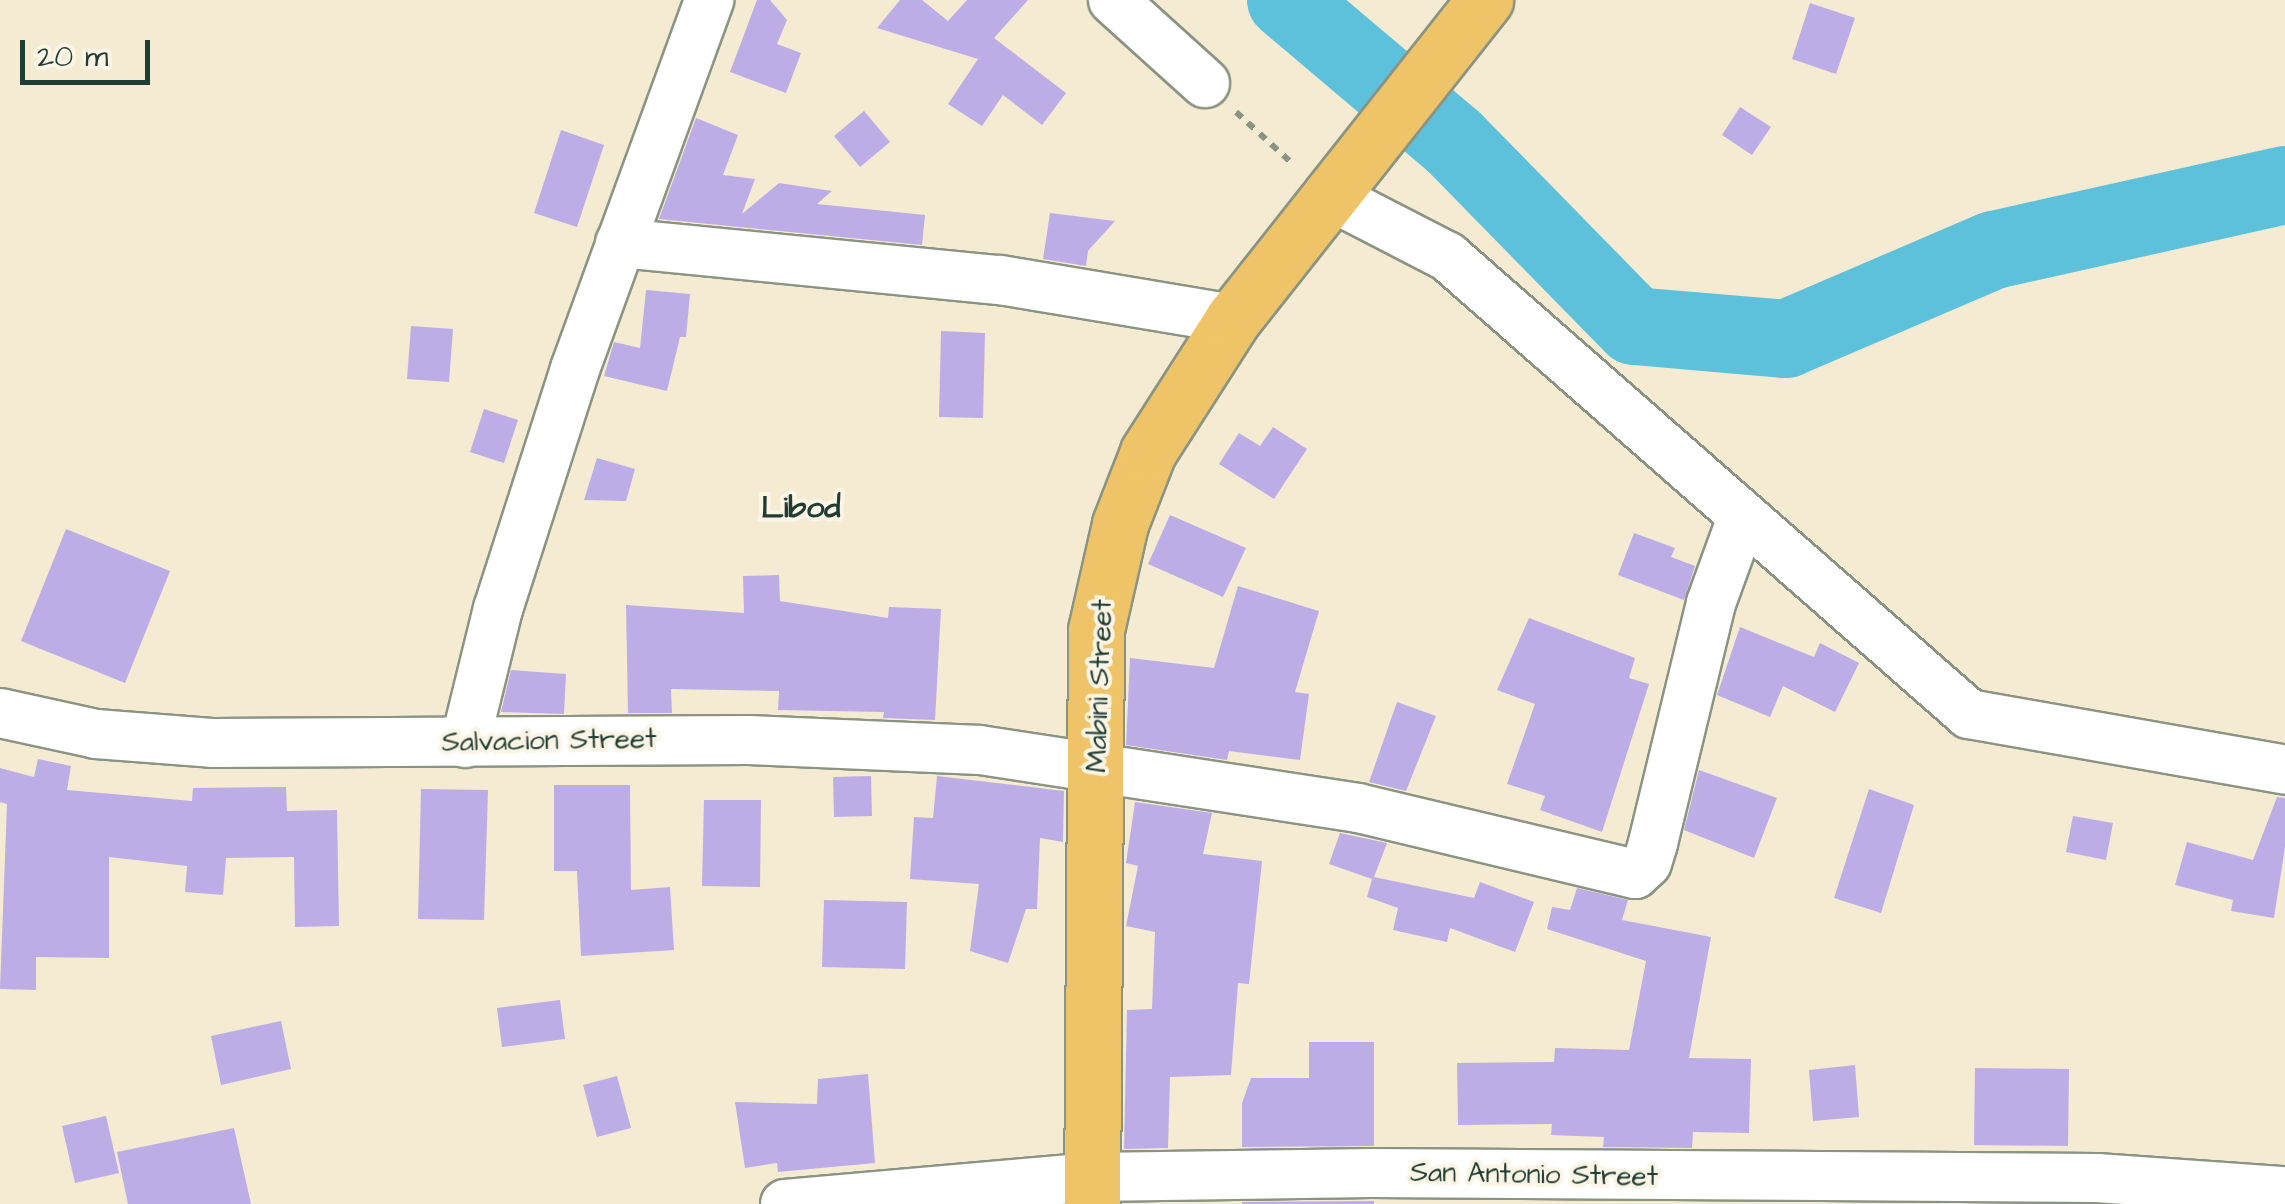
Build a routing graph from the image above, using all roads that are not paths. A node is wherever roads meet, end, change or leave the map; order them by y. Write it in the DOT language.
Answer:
graph roads {
  1 [pos="709,0"];
  2 [pos="1113,0"];
  3 [pos="1480,6"];
  4 [pos="1205,83"];
  5 [pos="1335,186"];
  6 [pos="620,243"];
  7 [pos="1233,319"];
  8 [pos="1742,518"];
  9 [pos="0,713"];
  10 [pos="465,743"];
  11 [pos="1098,770"];
  12 [pos="2285,770"];
  13 [pos="1092,1191"];
  14 [pos="2285,1191"];
  15 [pos="784,1204"];
  1 -- 6 [label="street"];
  2 -- 4 [label="street"];
  3 -- 5 [label="main road, Mabini Street"];
  5 -- 7 [label="main road, Mabini Street"];
  5 -- 8 [label="street"];
  6 -- 7 [label="street"];
  6 -- 10 [label="street"];
  7 -- 11 [label="main road, Mabini Street"];
  8 -- 11 [label="street, Salvacion Street"];
  8 -- 12 [label="street"];
  9 -- 10 [label="street, Salvacion Street"];
  10 -- 11 [label="street, Salvacion Street"];
  11 -- 13 [label="main road, Mabini Street"];
  13 -- 14 [label="street, San Antonio Street"];
  13 -- 15 [label="street, San Antonio Street"];
}
